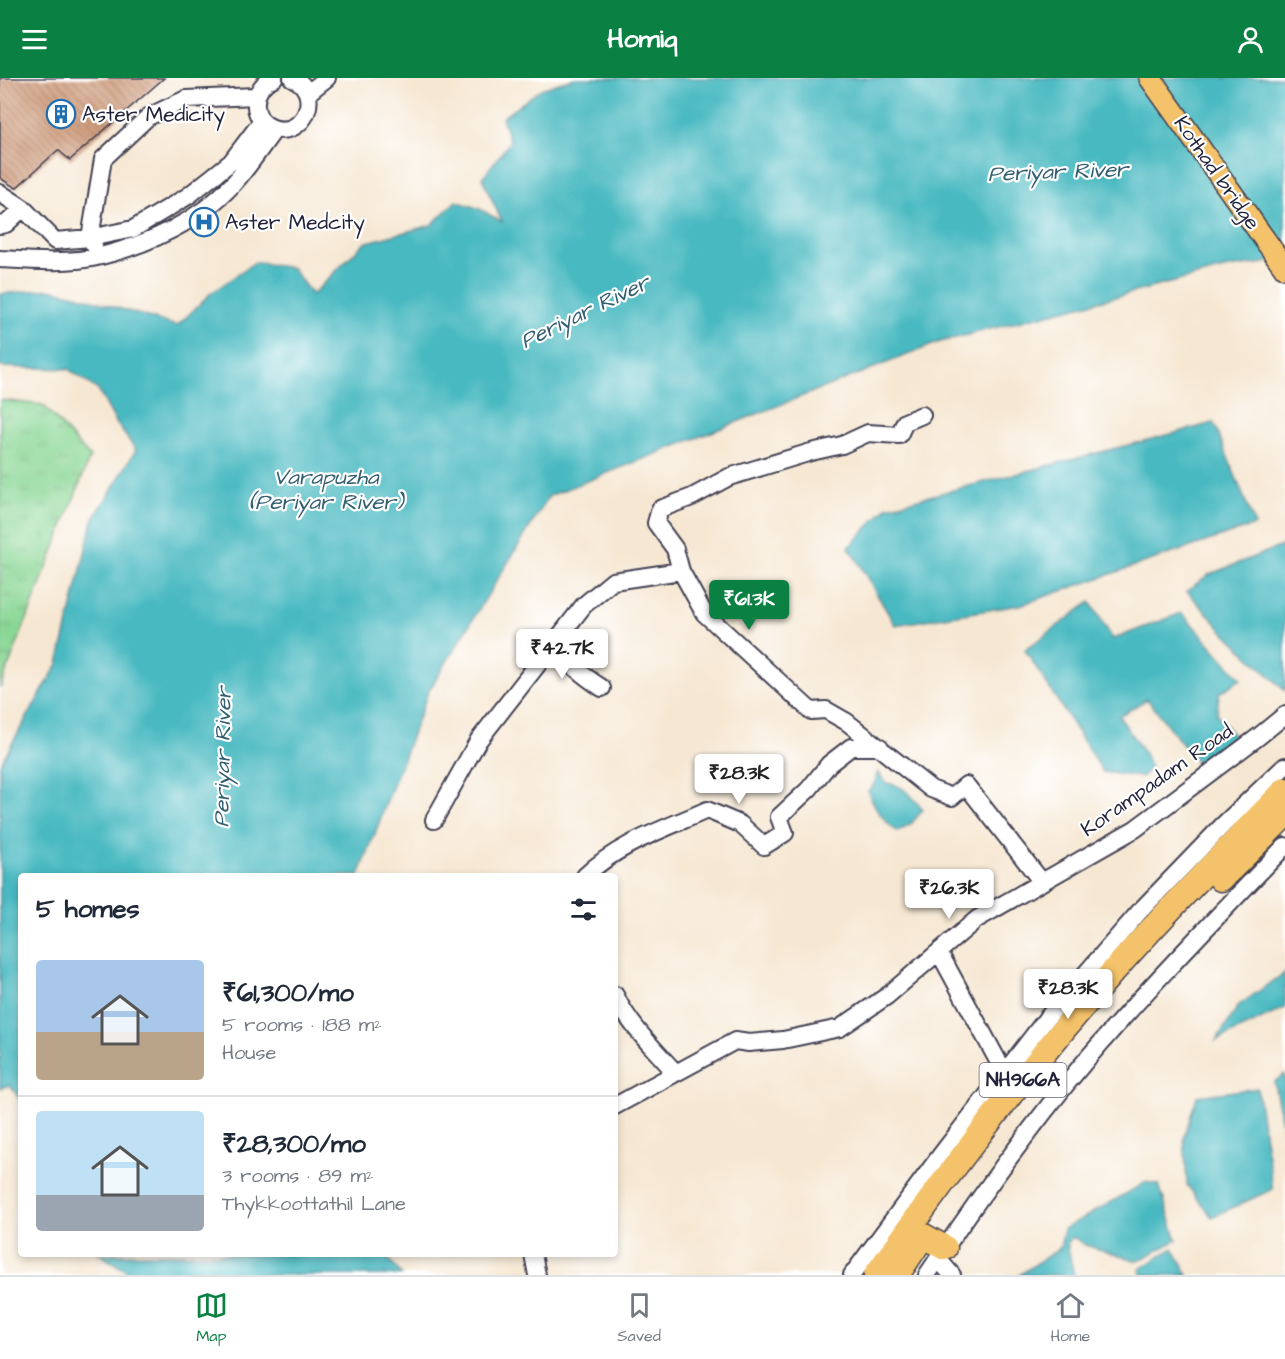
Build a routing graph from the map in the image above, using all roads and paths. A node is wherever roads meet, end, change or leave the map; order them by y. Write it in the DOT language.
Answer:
graph roads {
  1 [pos="274,78"];
  2 [pos="327,78"];
  3 [pos="1150,78"];
  4 [pos="296,79"];
  5 [pos="308,93"];
  6 [pos="256,96"];
  7 [pos="268,129"];
  8 [pos="0,193"];
  9 [pos="23,208"];
  10 [pos="0,225"];
  11 [pos="90,238"];
  12 [pos="100,256"];
  13 [pos="0,259"];
  14 [pos="1285,268"];
  15 [pos="922,415"];
  16 [pos="681,571"];
  17 [pos="555,642"];
  18 [pos="602,688"];
  19 [pos="1285,715"];
  20 [pos="880,747"];
  21 [pos="1285,766"];
  22 [pos="1285,790"];
  23 [pos="1285,815"];
  24 [pos="434,820"];
  25 [pos="1285,846"];
  26 [pos="588,873"];
  27 [pos="1042,882"];
  28 [pos="1190,899"];
  29 [pos="939,952"];
  30 [pos="618,1007"];
  31 [pos="1004,1072"];
  32 [pos="676,1073"];
  33 [pos="618,1104"];
  34 [pos="920,1198"];
  35 [pos="924,1236"];
  36 [pos="941,1254"];
  37 [pos="534,1257"];
  38 [pos="537,1275"];
  39 [pos="852,1275"];
  40 [pos="876,1275"];
  41 [pos="897,1275"];
  42 [pos="927,1275"];
  43 [pos="952,1275"];
  1 -- 6 [label="street"];
  2 -- 5 [label="street"];
  3 -- 14 [label="main road, Kothad bridge"];
  4 -- 5 [label="street"];
  5 -- 7 [label="street"];
  6 -- 7 [label="street"];
  6 -- 11 [label="street"];
  7 -- 11 [label="street"];
  7 -- 12 [label="street"];
  8 -- 9 [label="street"];
  9 -- 10 [label="street"];
  9 -- 11 [label="street"];
  11 -- 12 [label="street"];
  12 -- 13 [label="street"];
  15 -- 16 [label="street"];
  16 -- 17 [label="street"];
  16 -- 20 [label="street"];
  17 -- 18 [label="street"];
  17 -- 24 [label="street"];
  19 -- 27 [label="street, Korampadam Road"];
  20 -- 26 [label="street"];
  20 -- 27 [label="street"];
  21 -- 31 [label="street"];
  22 -- 28 [label="highway, NH966A"];
  23 -- 28 [label="highway, NH966A"];
  25 -- 36 [label="street"];
  27 -- 29 [label="street, Korampadam Road"];
  28 -- 34 [label="highway, NH966A"];
  28 -- 35 [label="highway, NH966A"];
  29 -- 31 [label="street"];
  29 -- 32 [label="street, Korampadam Road"];
  30 -- 32 [label="street"];
  31 -- 34 [label="street"];
  32 -- 33 [label="street, Korampadam Road"];
  34 -- 39 [label="street"];
  34 -- 40 [label="highway, NH966A"];
  35 -- 36 [label="highway"];
  35 -- 41 [label="highway, NH966A"];
  36 -- 42 [label="street"];
  36 -- 43 [label="street"];
  37 -- 38 [label="street"];
}
